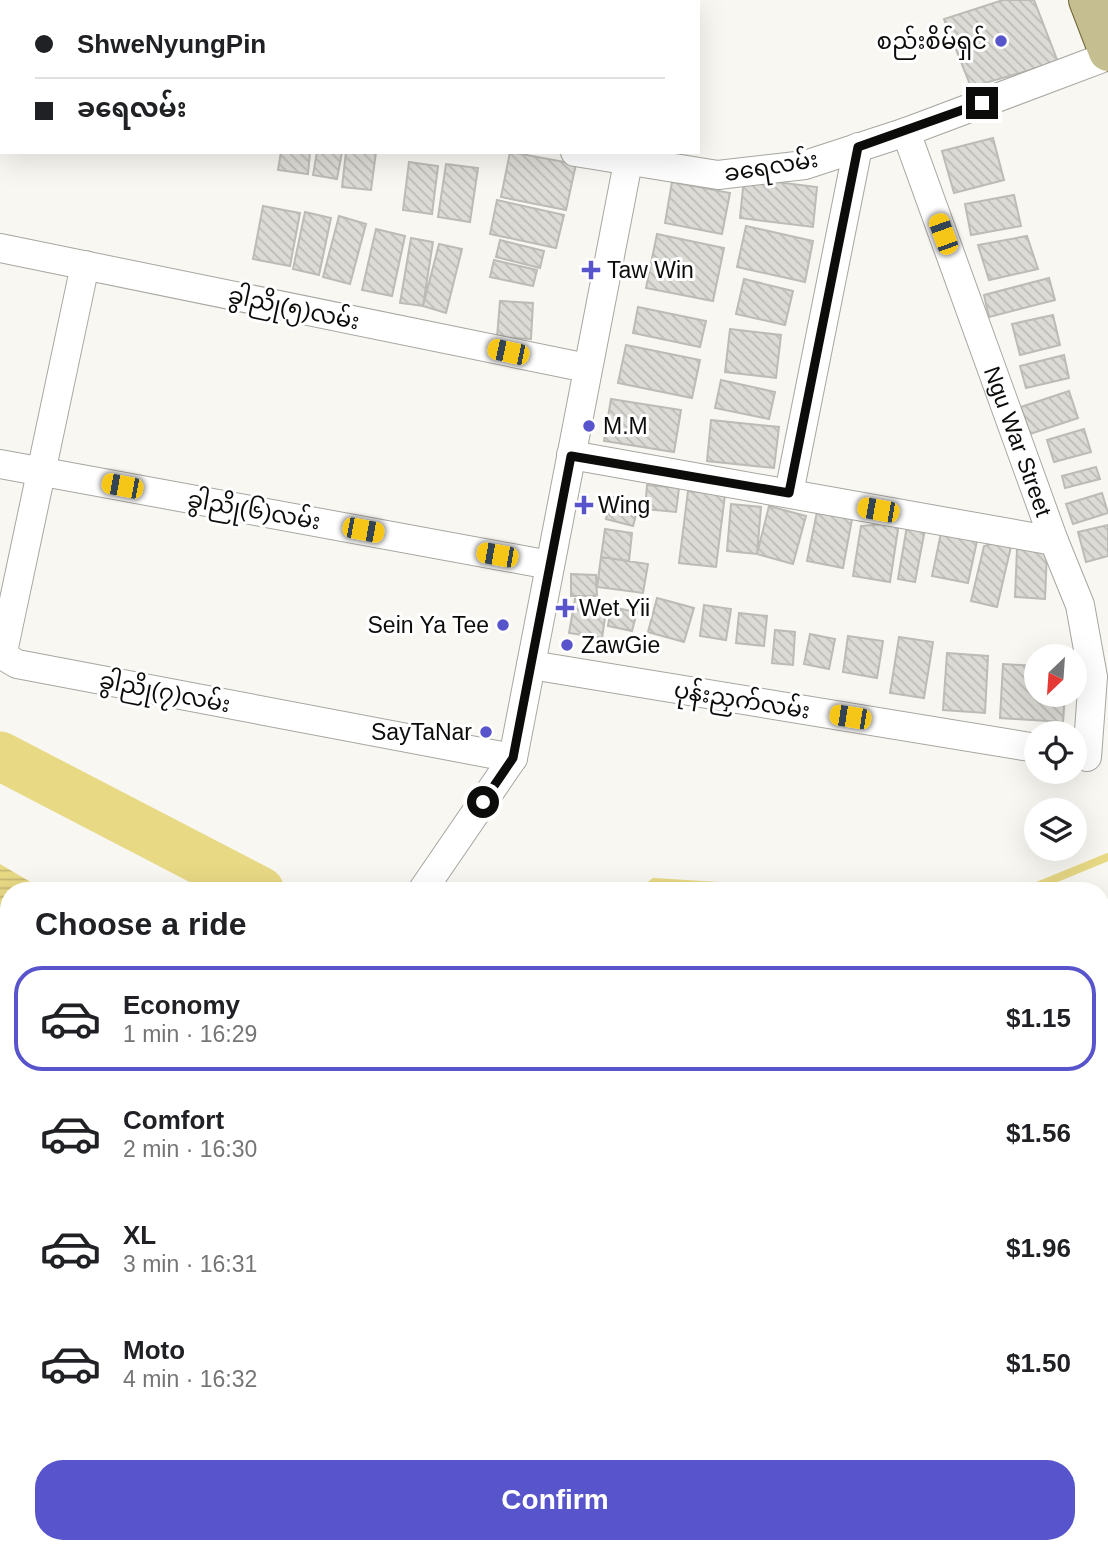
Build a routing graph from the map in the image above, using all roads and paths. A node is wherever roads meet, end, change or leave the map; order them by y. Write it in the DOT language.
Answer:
graph roads {
  1 [pos="1088,0"];
  2 [pos="1108,54"];
  3 [pos="906,132"];
  4 [pos="858,147"];
  5 [pos="596,154"];
  6 [pos="628,157"];
  7 [pos="0,248"];
  8 [pos="85,265"];
  9 [pos="587,368"];
  10 [pos="571,456"];
  11 [pos="0,464"];
  12 [pos="42,471"];
  13 [pos="789,493"];
  14 [pos="1054,541"];
  15 [pos="550,565"];
  16 [pos="531,665"];
  17 [pos="1024,746"];
  18 [pos="1090,757"];
  19 [pos="513,758"];
  20 [pos="428,882"];
  1 -- 2 [label="main road"];
  2 -- 3 [label="street, ခရေလမ်း"];
  3 -- 4 [label="street, ခရေလမ်း"];
  3 -- 14 [label="street, Ngu War Street"];
  4 -- 6 [label="street, ခရေလမ်း"];
  4 -- 13 [label="street"];
  5 -- 6 [label="street, ခရေလမ်း"];
  6 -- 9 [label="street"];
  7 -- 8 [label="street, ခွါညို(၅)လမ်း"];
  8 -- 9 [label="street, ခွါညို(၅)လမ်း"];
  8 -- 12 [label="street"];
  9 -- 10 [label="street"];
  10 -- 13 [label="street"];
  10 -- 15 [label="street"];
  11 -- 12 [label="street, ခွါညို(၆)လမ်း"];
  12 -- 15 [label="street, ခွါညို(၆)လမ်း"];
  12 -- 19 [label="street, ခွါညို(၇)လမ်း"];
  13 -- 14 [label="street"];
  14 -- 18 [label="street, Ngu War Street"];
  15 -- 16 [label="street"];
  16 -- 17 [label="street, ပုန်းညှက်လမ်း"];
  16 -- 19 [label="street"];
  19 -- 20 [label="street"];
}
